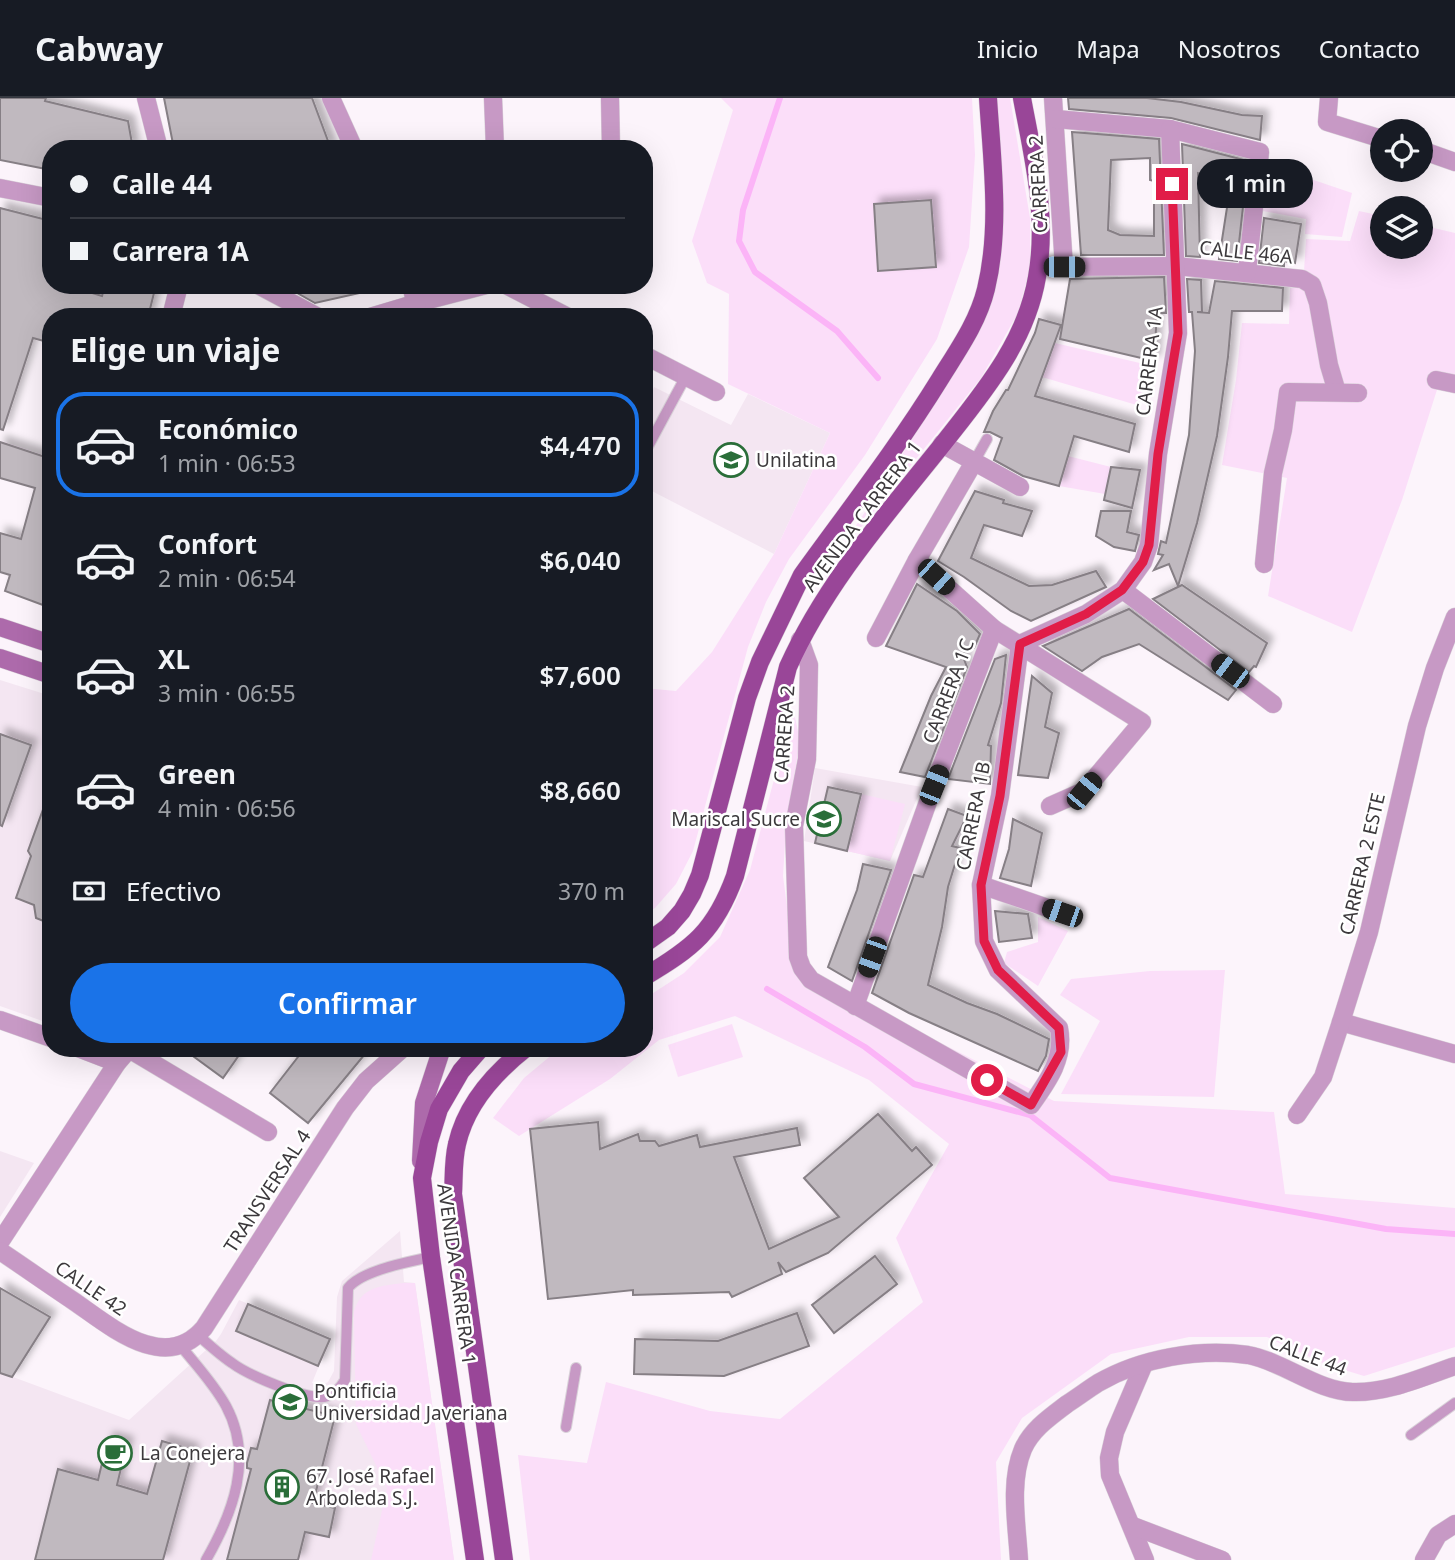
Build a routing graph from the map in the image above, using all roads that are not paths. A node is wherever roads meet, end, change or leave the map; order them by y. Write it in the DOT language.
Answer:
graph roads {
  1 [pos="146,98"];
  2 [pos="331,98"];
  3 [pos="493,98"];
  4 [pos="610,98"];
  5 [pos="988,98"];
  6 [pos="1022,98"];
  7 [pos="1053,98"];
  8 [pos="1329,98"];
  9 [pos="1056,119"];
  10 [pos="1170,129"];
  11 [pos="1370,135"];
  12 [pos="157,140"];
  13 [pos="350,140"];
  14 [pos="495,140"];
  15 [pos="611,140"];
  16 [pos="1433,154"];
  17 [pos="1455,162"];
  18 [pos="0,188"];
  19 [pos="42,196"];
  20 [pos="1176,266"];
  21 [pos="1064,267"];
  22 [pos="1247,272"];
  23 [pos="275,294"];
  24 [pos="462,294"];
  25 [pos="523,294"];
  26 [pos="301,308"];
  27 [pos="423,308"];
  28 [pos="551,308"];
  29 [pos="653,360"];
  30 [pos="686,376"];
  31 [pos="1436,380"];
  32 [pos="1455,384"];
  33 [pos="1338,391"];
  34 [pos="716,392"];
  35 [pos="1358,393"];
  36 [pos="653,437"];
  37 [pos="987,439"];
  38 [pos="942,444"];
  39 [pos="974,462"];
  40 [pos="1020,487"];
  41 [pos="917,560"];
  42 [pos="1264,564"];
  43 [pos="1122,590"];
  44 [pos="1455,617"];
  45 [pos="0,627"];
  46 [pos="994,629"];
  47 [pos="876,638"];
  48 [pos="800,639"];
  49 [pos="42,641"];
  50 [pos="1020,644"];
  51 [pos="0,658"];
  52 [pos="42,672"];
  53 [pos="1273,704"];
  54 [pos="1050,806"];
  55 [pos="981,885"];
  56 [pos="1062,913"];
  57 [pos="653,938"];
  58 [pos="653,971"];
  59 [pos="855,1006"];
  60 [pos="0,1020"];
  61 [pos="1341,1021"];
  62 [pos="42,1035"];
  63 [pos="1455,1054"];
  64 [pos="122,1057"];
  65 [pos="132,1057"];
  66 [pos="393,1057"];
  67 [pos="439,1057"];
  68 [pos="473,1057"];
  69 [pos="515,1057"];
  70 [pos="1297,1115"];
  71 [pos="268,1132"];
  72 [pos="422,1178"];
  73 [pos="0,1242"];
  74 [pos="0,1251"];
  75 [pos="431,1257"];
  76 [pos="198,1335"];
  77 [pos="172,1346"];
  78 [pos="1144,1364"];
  79 [pos="1455,1366"];
  80 [pos="576,1368"];
  81 [pos="1455,1403"];
  82 [pos="566,1427"];
  83 [pos="1411,1435"];
  84 [pos="1455,1524"];
  85 [pos="1133,1526"];
  86 [pos="206,1560"];
  87 [pos="475,1560"];
  88 [pos="504,1560"];
  89 [pos="1018,1560"];
  90 [pos="1145,1560"];
  91 [pos="1222,1560"];
  92 [pos="1424,1560"];
  1 -- 12 [label="street"];
  2 -- 13 [label="street"];
  3 -- 14 [label="street"];
  4 -- 15 [label="street"];
  5 -- 57 [label="main road, AVENIDA CARRERA 1"];
  6 -- 38 [label="main road, AVENIDA CARRERA 1"];
  7 -- 9 [label="street, CARRERA 2"];
  8 -- 11 [label="street"];
  9 -- 10 [label="street"];
  9 -- 21 [label="street, CARRERA 2"];
  10 -- 20 [label="street, CARRERA 1A"];
  10 -- 22 [label="street"];
  16 -- 17 [label="street"];
  18 -- 19 [label="street"];
  20 -- 21 [label="street, CALLE 46A"];
  20 -- 22 [label="street, CALLE 46A"];
  20 -- 43 [label="street, CARRERA 1A"];
  22 -- 33 [label="street, CALLE 46A"];
  23 -- 26 [label="street"];
  24 -- 27 [label="street"];
  25 -- 28 [label="street"];
  29 -- 30 [label="street"];
  30 -- 34 [label="street"];
  30 -- 36 [label="lane"];
  31 -- 32 [label="street"];
  33 -- 35 [label="street"];
  33 -- 42 [label="street"];
  37 -- 39 [label="lane"];
  38 -- 39 [label="street"];
  38 -- 48 [label="main road, AVENIDA CARRERA 1"];
  39 -- 40 [label="street"];
  39 -- 41 [label="street"];
  41 -- 46 [label="street"];
  41 -- 47 [label="street"];
  43 -- 50 [label="street, CARRERA 1A"];
  43 -- 53 [label="street"];
  44 -- 61 [label="street, CARRERA 2 ESTE"];
  45 -- 49 [label="main road"];
  46 -- 50 [label="street"];
  46 -- 59 [label="street, CARRERA 1C"];
  48 -- 58 [label="main road, AVENIDA CARRERA 1"];
  48 -- 59 [label="street, CARRERA 2"];
  50 -- 54 [label="street"];
  50 -- 55 [label="street, CARRERA 1B"];
  51 -- 52 [label="main road"];
  55 -- 56 [label="street"];
  55 -- 59 [label="street, CARRERA 1B"];
  60 -- 62 [label="street"];
  61 -- 63 [label="street"];
  61 -- 70 [label="street, CARRERA 2 ESTE"];
  64 -- 73 [label="street"];
  65 -- 71 [label="street"];
  66 -- 76 [label="street, TRANSVERSAL 4"];
  67 -- 72 [label="main road"];
  68 -- 72 [label="main road, AVENIDA CARRERA 1"];
  69 -- 88 [label="main road, AVENIDA CARRERA 1"];
  72 -- 75 [label="main road, AVENIDA CARRERA 1"];
  74 -- 77 [label="street, CALLE 42"];
  75 -- 76 [label="lane"];
  75 -- 87 [label="main road, AVENIDA CARRERA 1"];
  76 -- 77 [label="street, TRANSVERSAL 4"];
  77 -- 86 [label="lane"];
  78 -- 79 [label="street, CALLE 44"];
  78 -- 85 [label="street"];
  78 -- 89 [label="street, CALLE 44"];
  80 -- 82 [label="lane"];
  81 -- 83 [label="lane"];
  84 -- 92 [label="street"];
  85 -- 90 [label="street"];
  85 -- 91 [label="street"];
}
